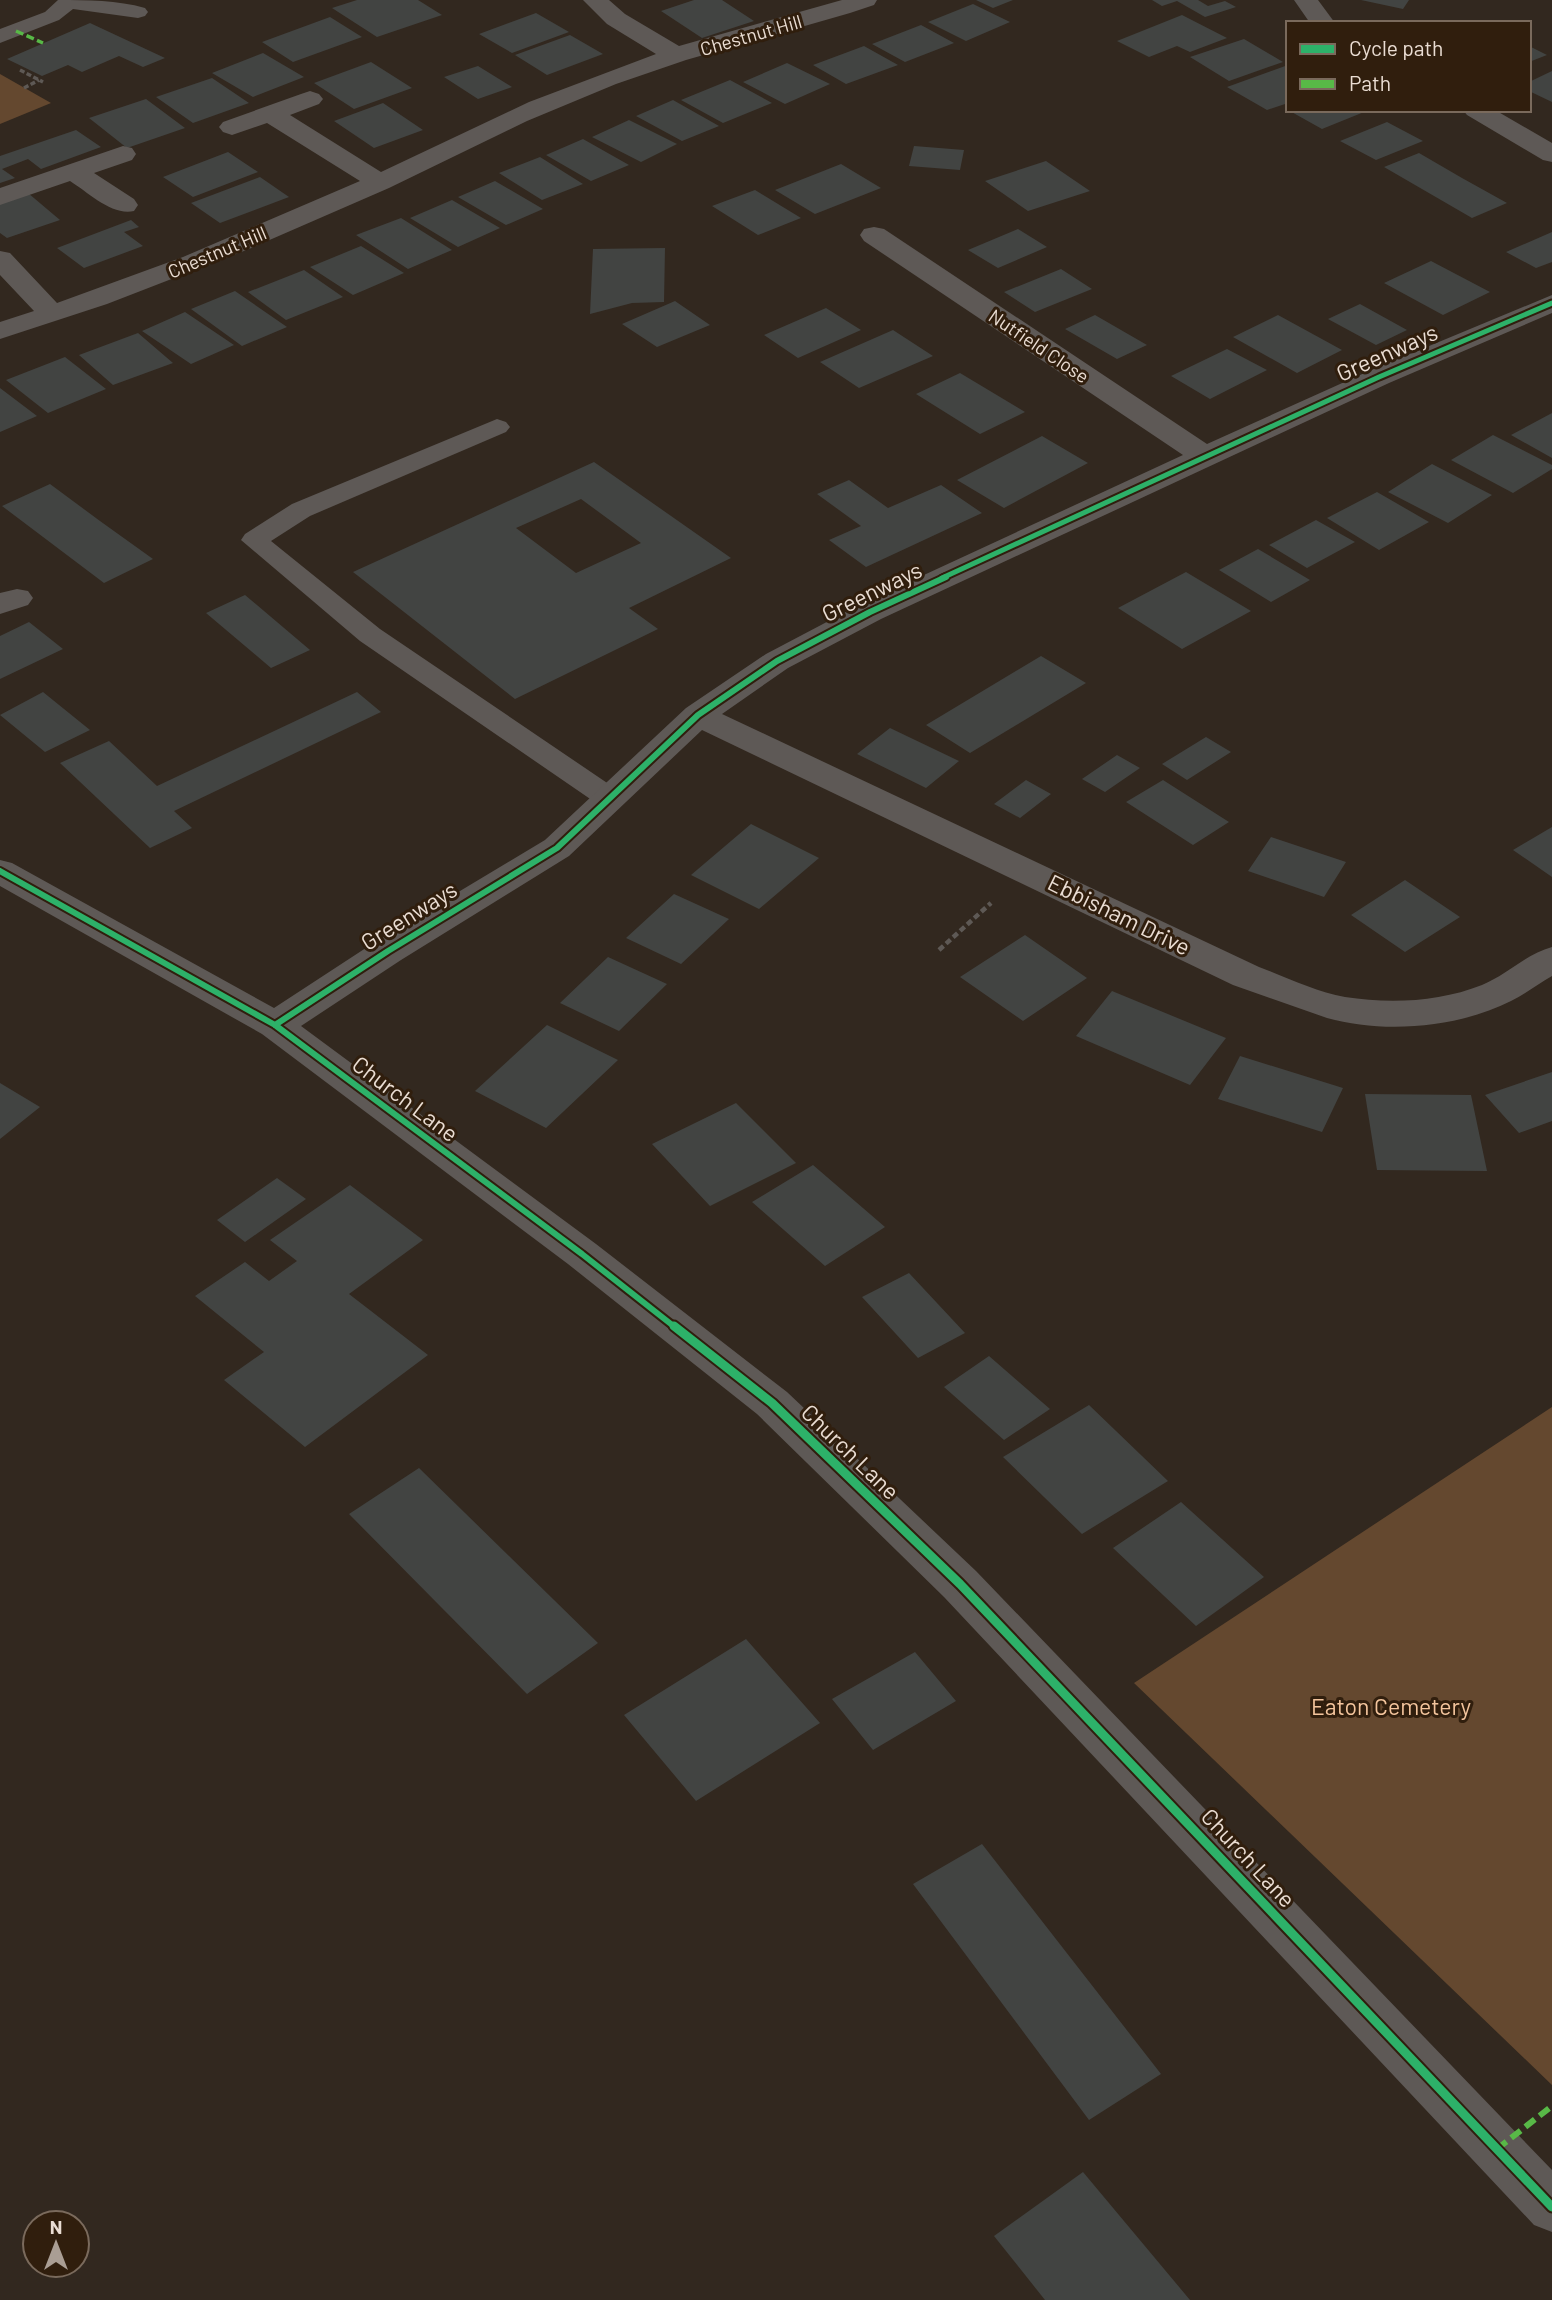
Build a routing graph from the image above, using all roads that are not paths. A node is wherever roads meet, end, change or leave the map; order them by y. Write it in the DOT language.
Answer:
graph roads {
  1 [pos="595,0"];
  2 [pos="865,0"];
  3 [pos="1306,0"];
  4 [pos="70,1"];
  5 [pos="138,12"];
  6 [pos="1322,21"];
  7 [pos="0,37"];
  8 [pos="676,55"];
  9 [pos="310,99"];
  10 [pos="1479,112"];
  11 [pos="270,114"];
  12 [pos="232,127"];
  13 [pos="123,154"];
  14 [pos="1552,155"];
  15 [pos="74,172"];
  16 [pos="379,182"];
  17 [pos="0,197"];
  18 [pos="125,205"];
  19 [pos="874,235"];
  20 [pos="0,258"];
  21 [pos="1552,303"];
  22 [pos="52,314"];
  23 [pos="0,331"];
  24 [pos="498,427"];
  25 [pos="1205,456"];
  26 [pos="698,715"];
  27 [pos="609,799"];
  28 [pos="0,871"];
  29 [pos="1552,959"];
  30 [pos="275,1025"];
  31 [pos="1552,2207"];
  1 -- 8 [label="street, Chestnut Hill"];
  2 -- 8 [label="street, Chestnut Hill"];
  3 -- 6 [label="street"];
  4 -- 5 [label="lane"];
  4 -- 7 [label="lane"];
  8 -- 16 [label="street, Chestnut Hill"];
  9 -- 11 [label="street"];
  10 -- 14 [label="street"];
  11 -- 12 [label="street"];
  11 -- 16 [label="street"];
  13 -- 15 [label="street"];
  15 -- 17 [label="street"];
  15 -- 18 [label="street"];
  16 -- 22 [label="street, Chestnut Hill"];
  19 -- 25 [label="street, Nutfield Close"];
  20 -- 22 [label="street"];
  21 -- 25 [label="street, Greenways"];
  22 -- 23 [label="street, Chestnut Hill"];
  24 -- 27 [label="lane"];
  25 -- 26 [label="street, Greenways"];
  26 -- 27 [label="street, Greenways"];
  26 -- 29 [label="street, Ebbisham Drive"];
  27 -- 30 [label="street, Greenways"];
  28 -- 30 [label="street, Church Lane"];
  30 -- 31 [label="street, Church Lane"];
}
